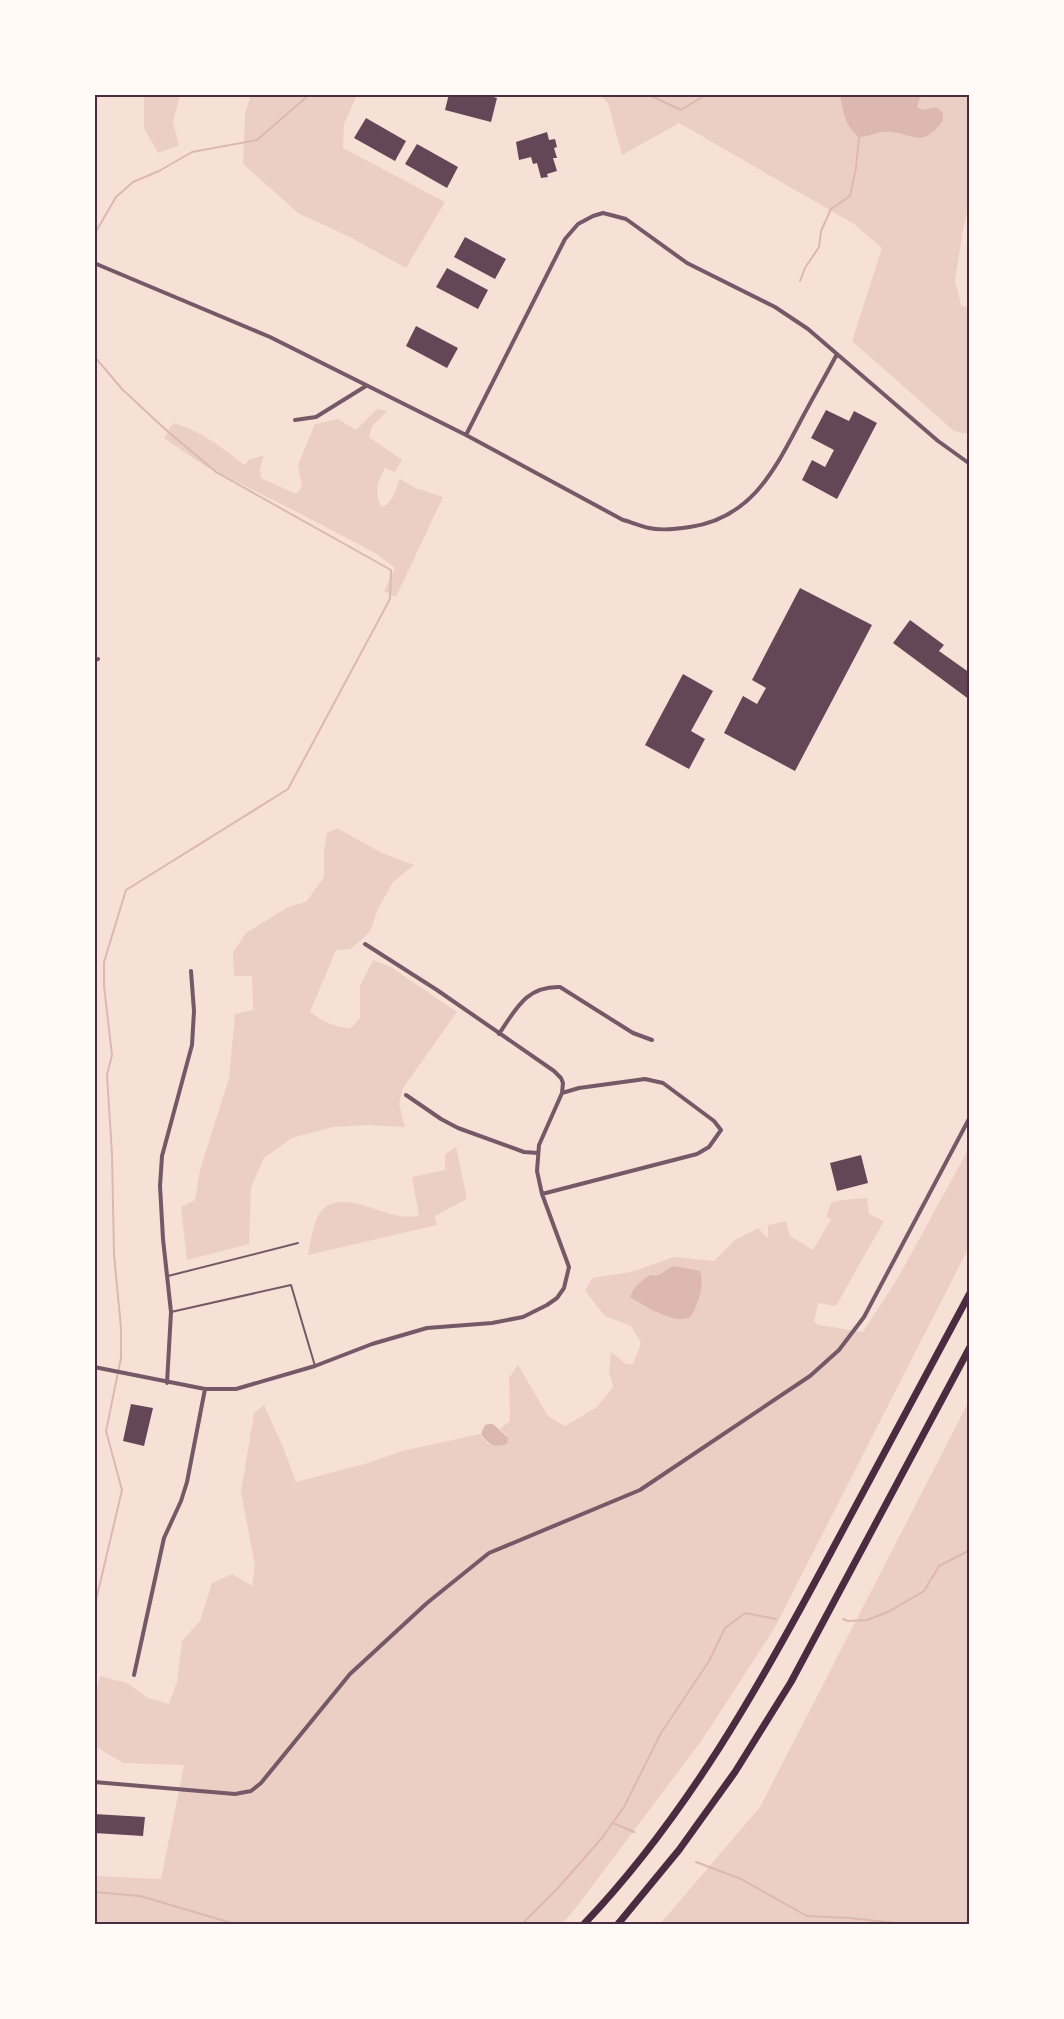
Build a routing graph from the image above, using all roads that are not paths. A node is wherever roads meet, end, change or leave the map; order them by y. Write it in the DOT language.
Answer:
graph roads {
  1 [pos="94,263"];
  2 [pos="837,354"];
  3 [pos="366,386"];
  4 [pos="294,420"];
  5 [pos="466,435"];
  6 [pos="969,464"];
  7 [pos="365,944"];
  8 [pos="191,971"];
  9 [pos="499,1034"];
  10 [pos="652,1040"];
  11 [pos="562,1093"];
  12 [pos="406,1095"];
  13 [pos="969,1116"];
  14 [pos="538,1153"];
  15 [pos="542,1194"];
  16 [pos="298,1244"];
  17 [pos="168,1276"];
  18 [pos="969,1293"];
  19 [pos="171,1312"];
  20 [pos="969,1347"];
  21 [pos="315,1366"];
  22 [pos="94,1367"];
  23 [pos="167,1383"];
  24 [pos="206,1389"];
  25 [pos="134,1675"];
  26 [pos="94,1782"];
  27 [pos="584,1924"];
  28 [pos="618,1924"];
  1 -- 3 [label="street"];
  2 -- 5 [label="street"];
  2 -- 5 [label="street"];
  2 -- 6 [label="street"];
  3 -- 4 [label="street"];
  3 -- 5 [label="street"];
  7 -- 9 [label="street"];
  8 -- 17 [label="street"];
  9 -- 10 [label="street"];
  9 -- 11 [label="street"];
  11 -- 14 [label="street"];
  11 -- 15 [label="street"];
  12 -- 14 [label="street"];
  13 -- 26 [label="street"];
  14 -- 15 [label="street"];
  15 -- 21 [label="street"];
  16 -- 17 [label="lane"];
  17 -- 19 [label="street"];
  18 -- 27 [label="highway"];
  19 -- 21 [label="lane"];
  19 -- 23 [label="street"];
  20 -- 28 [label="highway"];
  21 -- 24 [label="street"];
  22 -- 23 [label="street"];
  23 -- 24 [label="street"];
  24 -- 25 [label="street"];
}
